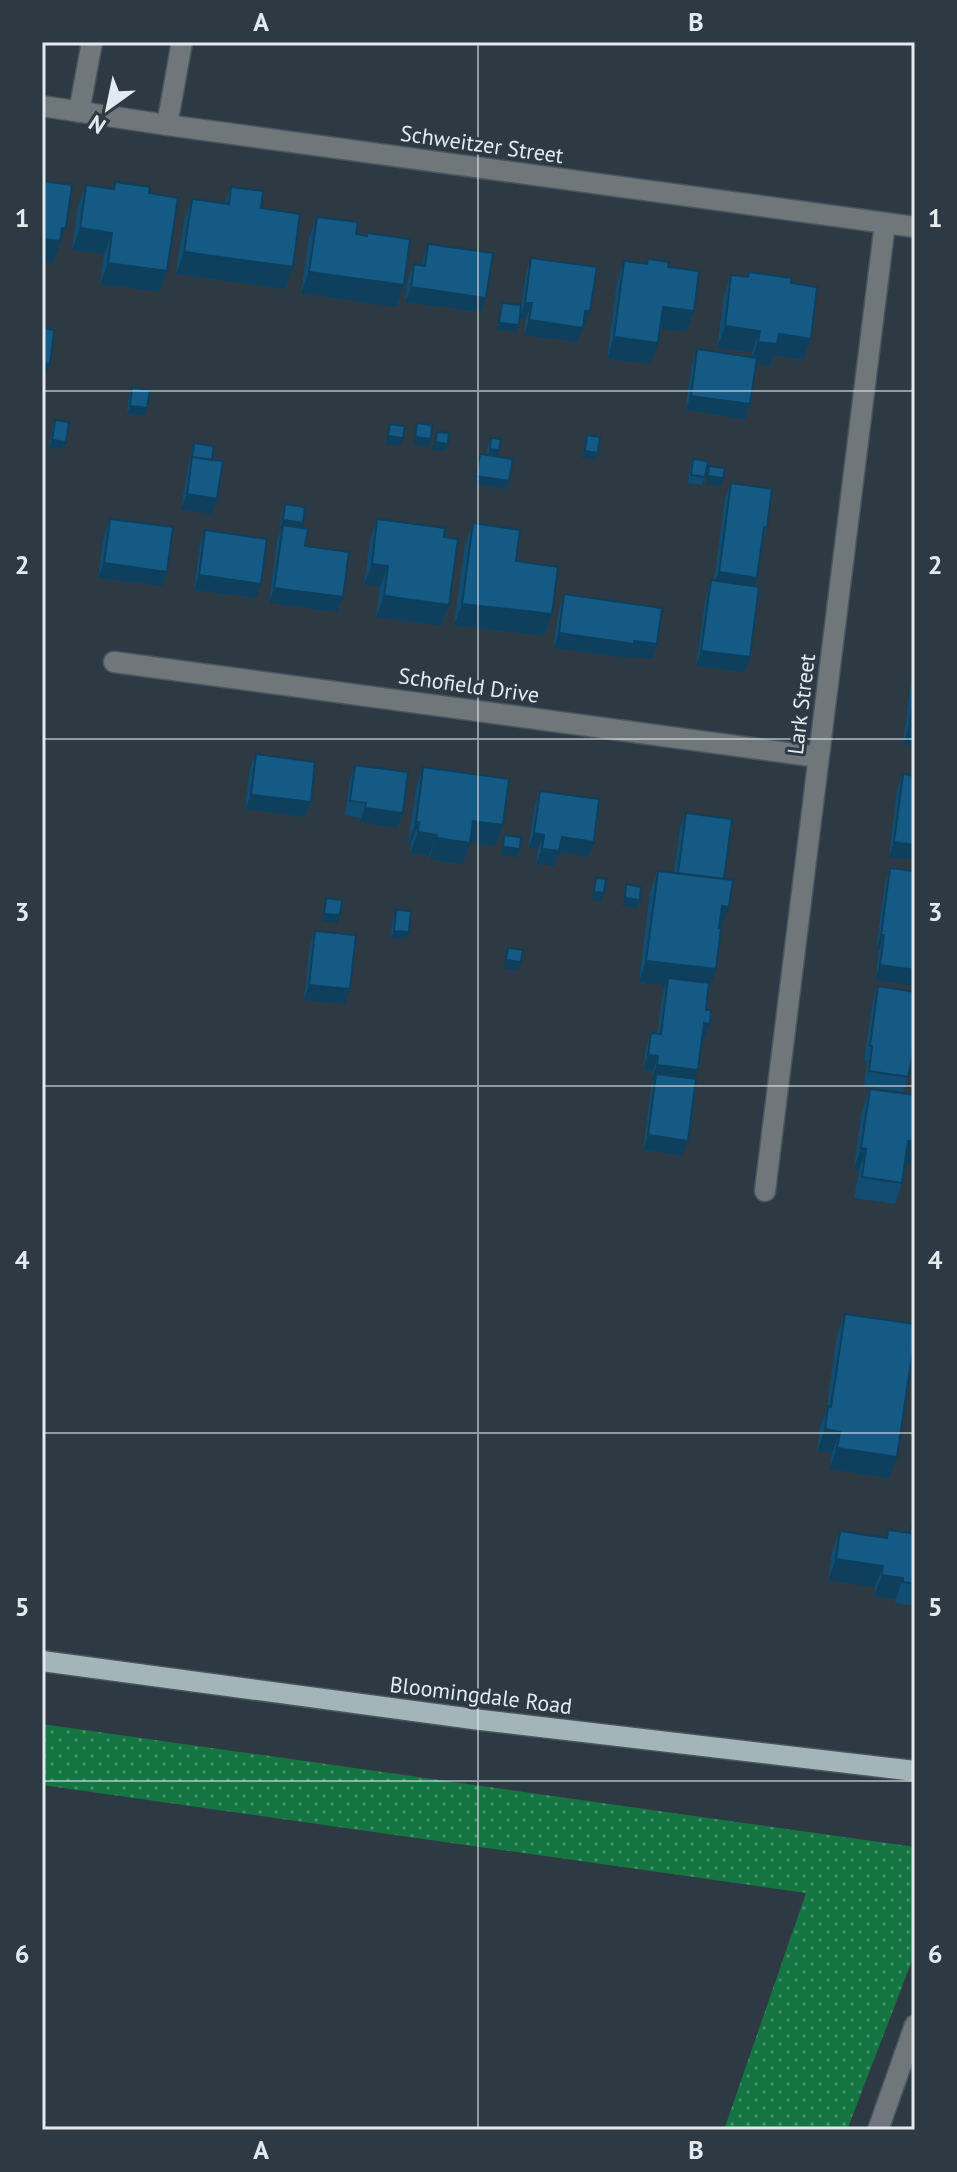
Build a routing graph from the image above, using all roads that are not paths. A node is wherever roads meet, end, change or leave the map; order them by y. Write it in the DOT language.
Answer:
graph roads {
  1 [pos="92,42"];
  2 [pos="182,42"];
  3 [pos="42,106"];
  4 [pos="79,112"];
  5 [pos="167,125"];
  6 [pos="885,223"];
  7 [pos="915,227"];
  8 [pos="114,662"];
  9 [pos="818,757"];
  10 [pos="765,1191"];
  11 [pos="42,1661"];
  12 [pos="915,1771"];
  13 [pos="915,2025"];
  14 [pos="878,2130"];
  1 -- 4 [label="street"];
  2 -- 5 [label="street"];
  3 -- 4 [label="street, Schweitzer Street"];
  4 -- 5 [label="street, Schweitzer Street"];
  5 -- 6 [label="street, Schweitzer Street"];
  6 -- 7 [label="street, Schweitzer Street"];
  6 -- 9 [label="street, Lark Street"];
  8 -- 9 [label="street, Schofield Drive"];
  9 -- 10 [label="street, Lark Street"];
  11 -- 12 [label="main road, Bloomingdale Road"];
  13 -- 14 [label="street"];
}
